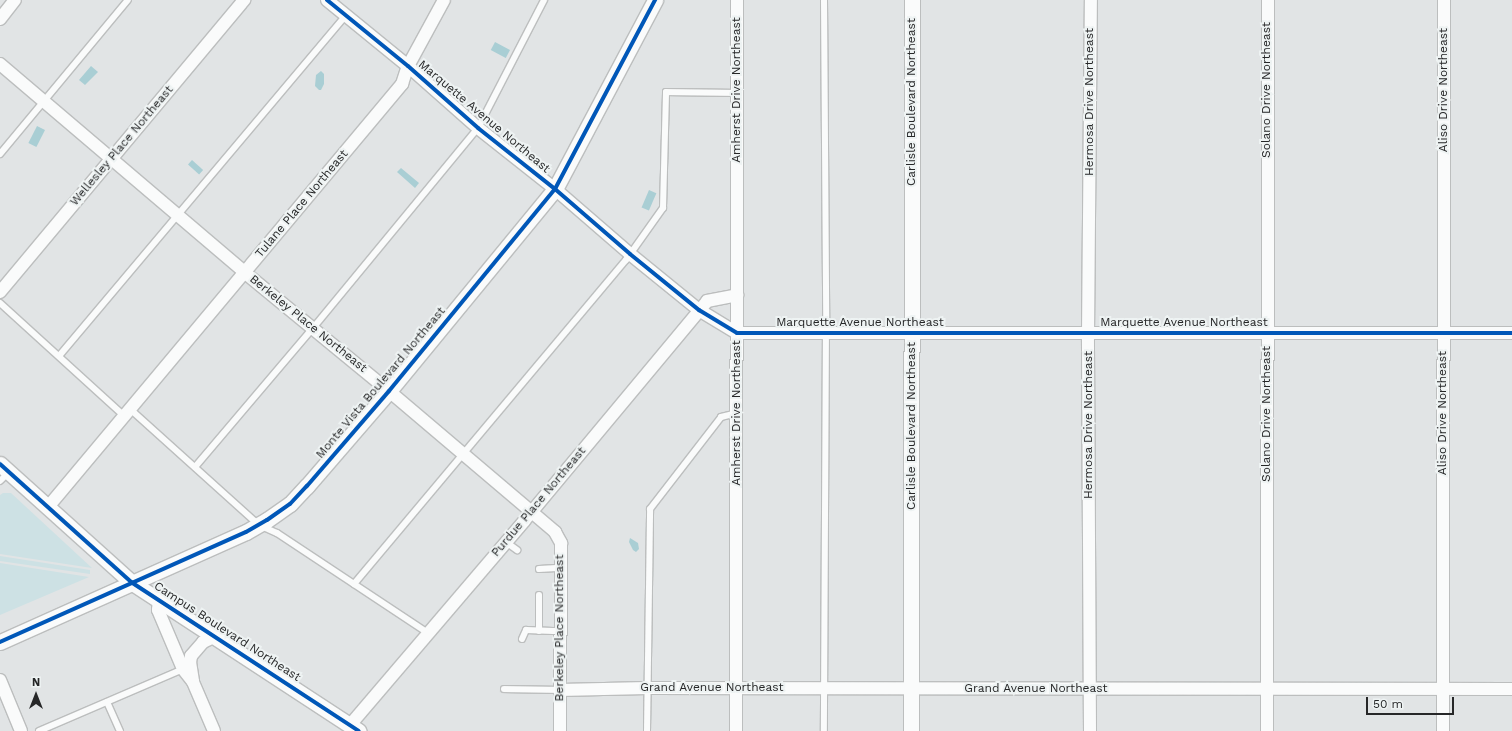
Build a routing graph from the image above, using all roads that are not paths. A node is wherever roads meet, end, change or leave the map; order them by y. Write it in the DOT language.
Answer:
graph roads {
  1 [pos="15,0"];
  2 [pos="128,0"];
  3 [pos="244,0"];
  4 [pos="327,0"];
  5 [pos="444,0"];
  6 [pos="544,0"];
  7 [pos="655,0"];
  8 [pos="737,0"];
  9 [pos="824,0"];
  10 [pos="912,0"];
  11 [pos="1090,0"];
  12 [pos="1268,0"];
  13 [pos="1444,0"];
  14 [pos="345,16"];
  15 [pos="0,18"];
  16 [pos="0,64"];
  17 [pos="408,66"];
  18 [pos="737,93"];
  19 [pos="44,100"];
  20 [pos="478,128"];
  21 [pos="0,154"];
  22 [pos="111,159"];
  23 [pos="555,188"];
  24 [pos="177,215"];
  25 [pos="630,254"];
  26 [pos="244,272"];
  27 [pos="0,292"];
  28 [pos="737,294"];
  29 [pos="0,303"];
  30 [pos="699,310"];
  31 [pos="313,328"];
  32 [pos="737,333"];
  33 [pos="1088,333"];
  34 [pos="1266,333"];
  35 [pos="1443,333"];
  36 [pos="1512,333"];
  37 [pos="826,334"];
  38 [pos="912,334"];
  39 [pos="58,356"];
  40 [pos="389,391"];
  41 [pos="127,413"];
  42 [pos="737,413"];
  43 [pos="463,455"];
  44 [pos="194,467"];
  45 [pos="3,472"];
  46 [pos="48,507"];
  47 [pos="532,511"];
  48 [pos="259,525"];
  49 [pos="506,542"];
  50 [pos="517,550"];
  51 [pos="561,568"];
  52 [pos="539,569"];
  53 [pos="131,582"];
  54 [pos="354,584"];
  55 [pos="539,595"];
  56 [pos="159,599"];
  57 [pos="539,631"];
  58 [pos="560,631"];
  59 [pos="428,633"];
  60 [pos="216,636"];
  61 [pos="522,638"];
  62 [pos="0,642"];
  63 [pos="183,669"];
  64 [pos="0,680"];
  65 [pos="193,682"];
  66 [pos="647,688"];
  67 [pos="737,688"];
  68 [pos="1090,688"];
  69 [pos="504,689"];
  70 [pos="825,689"];
  71 [pos="912,689"];
  72 [pos="1267,689"];
  73 [pos="1443,689"];
  74 [pos="1512,689"];
  75 [pos="560,690"];
  76 [pos="107,702"];
  77 [pos="354,728"];
  78 [pos="21,731"];
  79 [pos="39,731"];
  80 [pos="120,731"];
  81 [pos="214,731"];
  82 [pos="560,731"];
  83 [pos="647,731"];
  84 [pos="736,731"];
  85 [pos="824,731"];
  86 [pos="912,731"];
  87 [pos="1090,731"];
  88 [pos="1267,731"];
  89 [pos="1443,731"];
  1 -- 15 [label="street"];
  2 -- 19 [label="lane"];
  3 -- 22 [label="street, Wellesley Place Northeast"];
  4 -- 14 [label="street, Marquette Avenue Northeast"];
  5 -- 17 [label="street, Tulane Place Northeast"];
  6 -- 20 [label="lane"];
  7 -- 23 [label="street, Monte Vista Boulevard Northeast"];
  8 -- 18 [label="street, Amherst Drive Northeast"];
  9 -- 37 [label="lane"];
  10 -- 38 [label="street, Carlisle Boulevard Northeast"];
  11 -- 33 [label="street, Hermosa Drive Northeast"];
  12 -- 34 [label="street, Solano Drive Northeast"];
  13 -- 35 [label="street, Aliso Drive Northeast"];
  14 -- 17 [label="street, Marquette Avenue Northeast"];
  14 -- 24 [label="lane"];
  16 -- 19 [label="street, Berkeley Place Northeast"];
  17 -- 20 [label="street, Marquette Avenue Northeast"];
  17 -- 26 [label="street, Tulane Place Northeast"];
  18 -- 25 [label="lane"];
  18 -- 28 [label="street, Amherst Drive Northeast"];
  19 -- 21 [label="lane"];
  19 -- 22 [label="street, Berkeley Place Northeast"];
  20 -- 23 [label="street, Marquette Avenue Northeast"];
  20 -- 31 [label="lane"];
  22 -- 24 [label="street, Berkeley Place Northeast"];
  22 -- 27 [label="street, Wellesley Place Northeast"];
  23 -- 25 [label="street, Marquette Avenue Northeast"];
  23 -- 40 [label="street, Monte Vista Boulevard Northeast"];
  24 -- 26 [label="street, Berkeley Place Northeast"];
  24 -- 39 [label="lane"];
  25 -- 30 [label="street, Marquette Avenue Northeast"];
  25 -- 43 [label="lane"];
  26 -- 31 [label="street, Berkeley Place Northeast"];
  26 -- 41 [label="street, Tulane Place Northeast"];
  28 -- 30 [label="street, Purdue Place Northeast"];
  28 -- 32 [label="street, Amherst Drive Northeast"];
  29 -- 39 [label="lane"];
  30 -- 32 [label="street, Marquette Avenue Northeast"];
  30 -- 47 [label="street, Purdue Place Northeast"];
  31 -- 40 [label="street, Berkeley Place Northeast"];
  31 -- 44 [label="lane"];
  32 -- 37 [label="street, Marquette Avenue Northeast"];
  32 -- 42 [label="street, Amherst Drive Northeast"];
  33 -- 34 [label="street, Marquette Avenue Northeast"];
  33 -- 38 [label="street, Marquette Avenue Northeast"];
  33 -- 68 [label="street, Hermosa Drive Northeast"];
  34 -- 35 [label="street, Marquette Avenue Northeast"];
  34 -- 72 [label="street, Solano Drive Northeast"];
  35 -- 36 [label="street, Marquette Avenue Northeast"];
  35 -- 73 [label="street, Aliso Drive Northeast"];
  37 -- 38 [label="street, Marquette Avenue Northeast"];
  37 -- 70 [label="lane"];
  38 -- 71 [label="street, Carlisle Boulevard Northeast"];
  39 -- 41 [label="lane"];
  40 -- 43 [label="street, Berkeley Place Northeast"];
  40 -- 48 [label="street, Monte Vista Boulevard Northeast"];
  41 -- 44 [label="lane"];
  41 -- 46 [label="street, Tulane Place Northeast"];
  42 -- 66 [label="lane"];
  42 -- 67 [label="street, Amherst Drive Northeast"];
  43 -- 47 [label="street, Berkeley Place Northeast"];
  43 -- 54 [label="lane"];
  44 -- 48 [label="lane"];
  45 -- 46 [label="street, Campus Boulevard Northeast"];
  46 -- 53 [label="street, Campus Boulevard Northeast"];
  47 -- 49 [label="street, Purdue Place Northeast"];
  47 -- 51 [label="street, Berkeley Place Northeast"];
  48 -- 53 [label="street, Monte Vista Boulevard Northeast"];
  48 -- 54 [label="lane"];
  49 -- 50 [label="lane"];
  49 -- 59 [label="street, Purdue Place Northeast"];
  51 -- 52 [label="lane"];
  51 -- 58 [label="street, Berkeley Place Northeast"];
  53 -- 56 [label="street, Campus Boulevard Northeast"];
  53 -- 62 [label="street, Monte Vista Boulevard Northeast"];
  54 -- 59 [label="lane"];
  55 -- 57 [label="lane"];
  56 -- 60 [label="street, Campus Boulevard Northeast"];
  56 -- 63 [label="street"];
  57 -- 58 [label="lane"];
  57 -- 61 [label="lane"];
  58 -- 75 [label="street, Berkeley Place Northeast"];
  59 -- 77 [label="street, Purdue Place Northeast"];
  60 -- 65 [label="street"];
  60 -- 77 [label="street, Campus Boulevard Northeast"];
  63 -- 65 [label="street"];
  63 -- 76 [label="lane"];
  64 -- 78 [label="street"];
  65 -- 81 [label="street"];
  66 -- 67 [label="street, Grand Avenue Northeast"];
  66 -- 75 [label="street, Grand Avenue Northeast"];
  66 -- 83 [label="lane"];
  67 -- 70 [label="street, Grand Avenue Northeast"];
  67 -- 84 [label="street, Amherst Drive Northeast"];
  68 -- 71 [label="street, Grand Avenue Northeast"];
  68 -- 72 [label="street, Grand Avenue Northeast"];
  68 -- 87 [label="street, Hermosa Drive Northeast"];
  69 -- 75 [label="lane"];
  70 -- 71 [label="street, Grand Avenue Northeast"];
  70 -- 85 [label="lane"];
  71 -- 86 [label="street, Carlisle Boulevard Northeast"];
  72 -- 73 [label="street, Grand Avenue Northeast"];
  72 -- 88 [label="street, Solano Drive Northeast"];
  73 -- 74 [label="street, Grand Avenue Northeast"];
  73 -- 89 [label="street, Aliso Drive Northeast"];
  75 -- 82 [label="street, Berkeley Place Northeast"];
  76 -- 79 [label="lane"];
  76 -- 80 [label="lane"];
}
